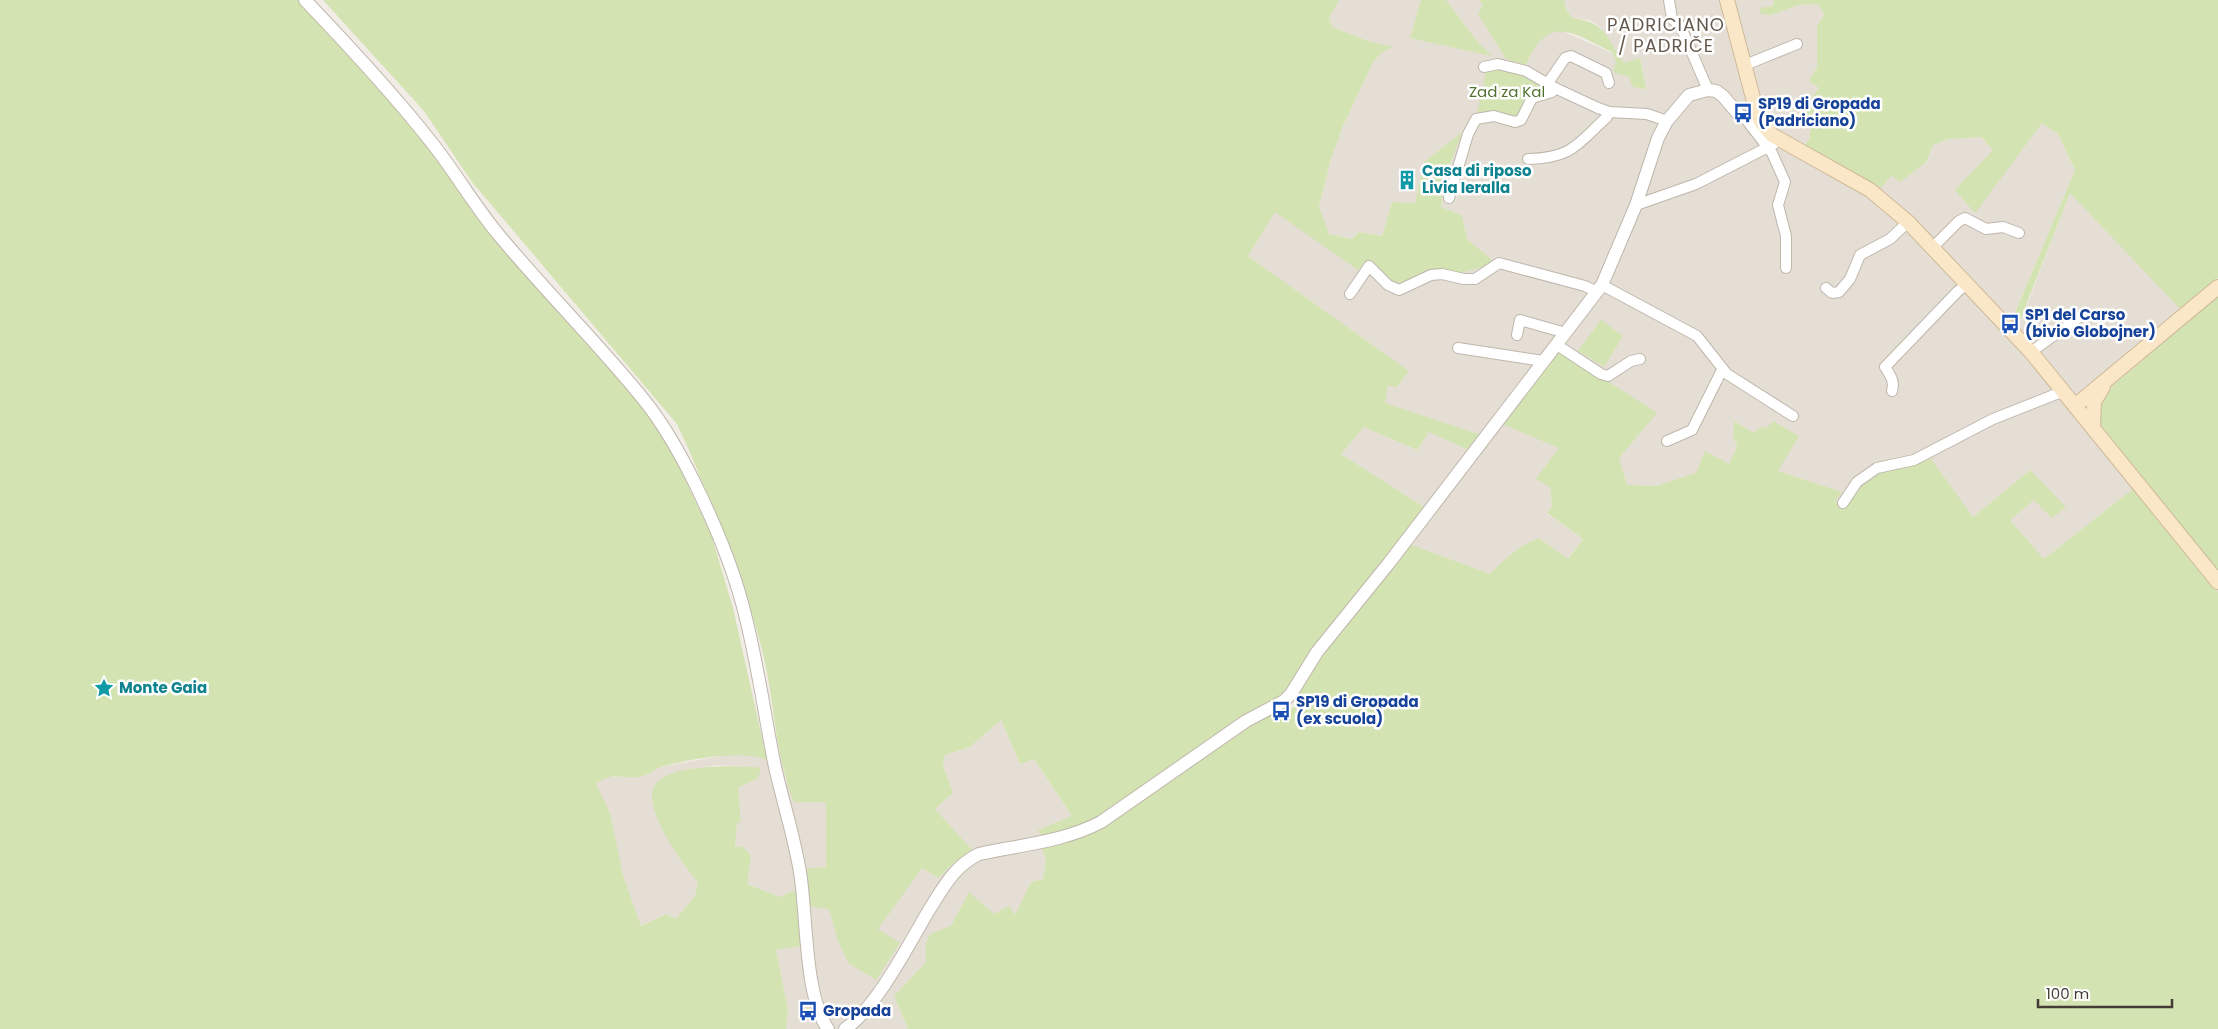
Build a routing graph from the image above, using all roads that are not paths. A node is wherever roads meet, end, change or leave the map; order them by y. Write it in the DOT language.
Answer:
graph roads {
  1 [pos="305,0"];
  2 [pos="1669,0"];
  3 [pos="1727,0"];
  4 [pos="1797,44"];
  5 [pos="1745,64"];
  6 [pos="1484,67"];
  7 [pos="1609,83"];
  8 [pos="1552,85"];
  9 [pos="1708,90"];
  10 [pos="1609,112"];
  11 [pos="1751,115"];
  12 [pos="1667,122"];
  13 [pos="1774,144"];
  14 [pos="1528,159"];
  15 [pos="1449,198"];
  16 [pos="1636,205"];
  17 [pos="1908,222"];
  18 [pos="2019,233"];
  19 [pos="1932,248"];
  20 [pos="1786,268"];
  21 [pos="1968,284"];
  22 [pos="2218,287"];
  23 [pos="1826,288"];
  24 [pos="1600,289"];
  25 [pos="1350,294"];
  26 [pos="2081,316"];
  27 [pos="1566,333"];
  28 [pos="1517,334"];
  29 [pos="1557,345"];
  30 [pos="1458,348"];
  31 [pos="2031,352"];
  32 [pos="1640,359"];
  33 [pos="1544,361"];
  34 [pos="1722,370"];
  35 [pos="2107,380"];
  36 [pos="1892,391"];
  37 [pos="2064,391"];
  38 [pos="2075,406"];
  39 [pos="1793,416"];
  40 [pos="2093,427"];
  41 [pos="1667,441"];
  42 [pos="1843,503"];
  43 [pos="2218,582"];
  44 [pos="828,1029"];
  45 [pos="845,1029"];
  1 -- 44 [label="street"];
  2 -- 9 [label="street"];
  3 -- 5 [label="main road"];
  4 -- 5 [label="street"];
  5 -- 11 [label="main road"];
  6 -- 8 [label="street"];
  7 -- 8 [label="street"];
  8 -- 10 [label="street"];
  8 -- 15 [label="street"];
  9 -- 11 [label="street"];
  9 -- 12 [label="street"];
  10 -- 12 [label="street"];
  10 -- 14 [label="street"];
  11 -- 13 [label="main road"];
  12 -- 16 [label="street"];
  13 -- 16 [label="street"];
  13 -- 17 [label="main road"];
  13 -- 20 [label="street"];
  16 -- 24 [label="street"];
  17 -- 19 [label="main road"];
  17 -- 23 [label="street"];
  18 -- 19 [label="street"];
  19 -- 21 [label="main road"];
  21 -- 31 [label="main road"];
  21 -- 36 [label="street"];
  22 -- 35 [label="main road"];
  24 -- 25 [label="street"];
  24 -- 27 [label="street"];
  24 -- 34 [label="street"];
  26 -- 31 [label="street"];
  27 -- 28 [label="street"];
  27 -- 29 [label="street"];
  29 -- 32 [label="street"];
  29 -- 33 [label="street"];
  30 -- 33 [label="street"];
  31 -- 37 [label="main road"];
  33 -- 45 [label="street"];
  34 -- 39 [label="street"];
  34 -- 41 [label="street"];
  35 -- 37 [label="main road"];
  35 -- 38 [label="main road"];
  35 -- 40 [label="main road"];
  37 -- 38 [label="main road"];
  37 -- 42 [label="street"];
  38 -- 40 [label="main road"];
  40 -- 43 [label="main road"];
}
